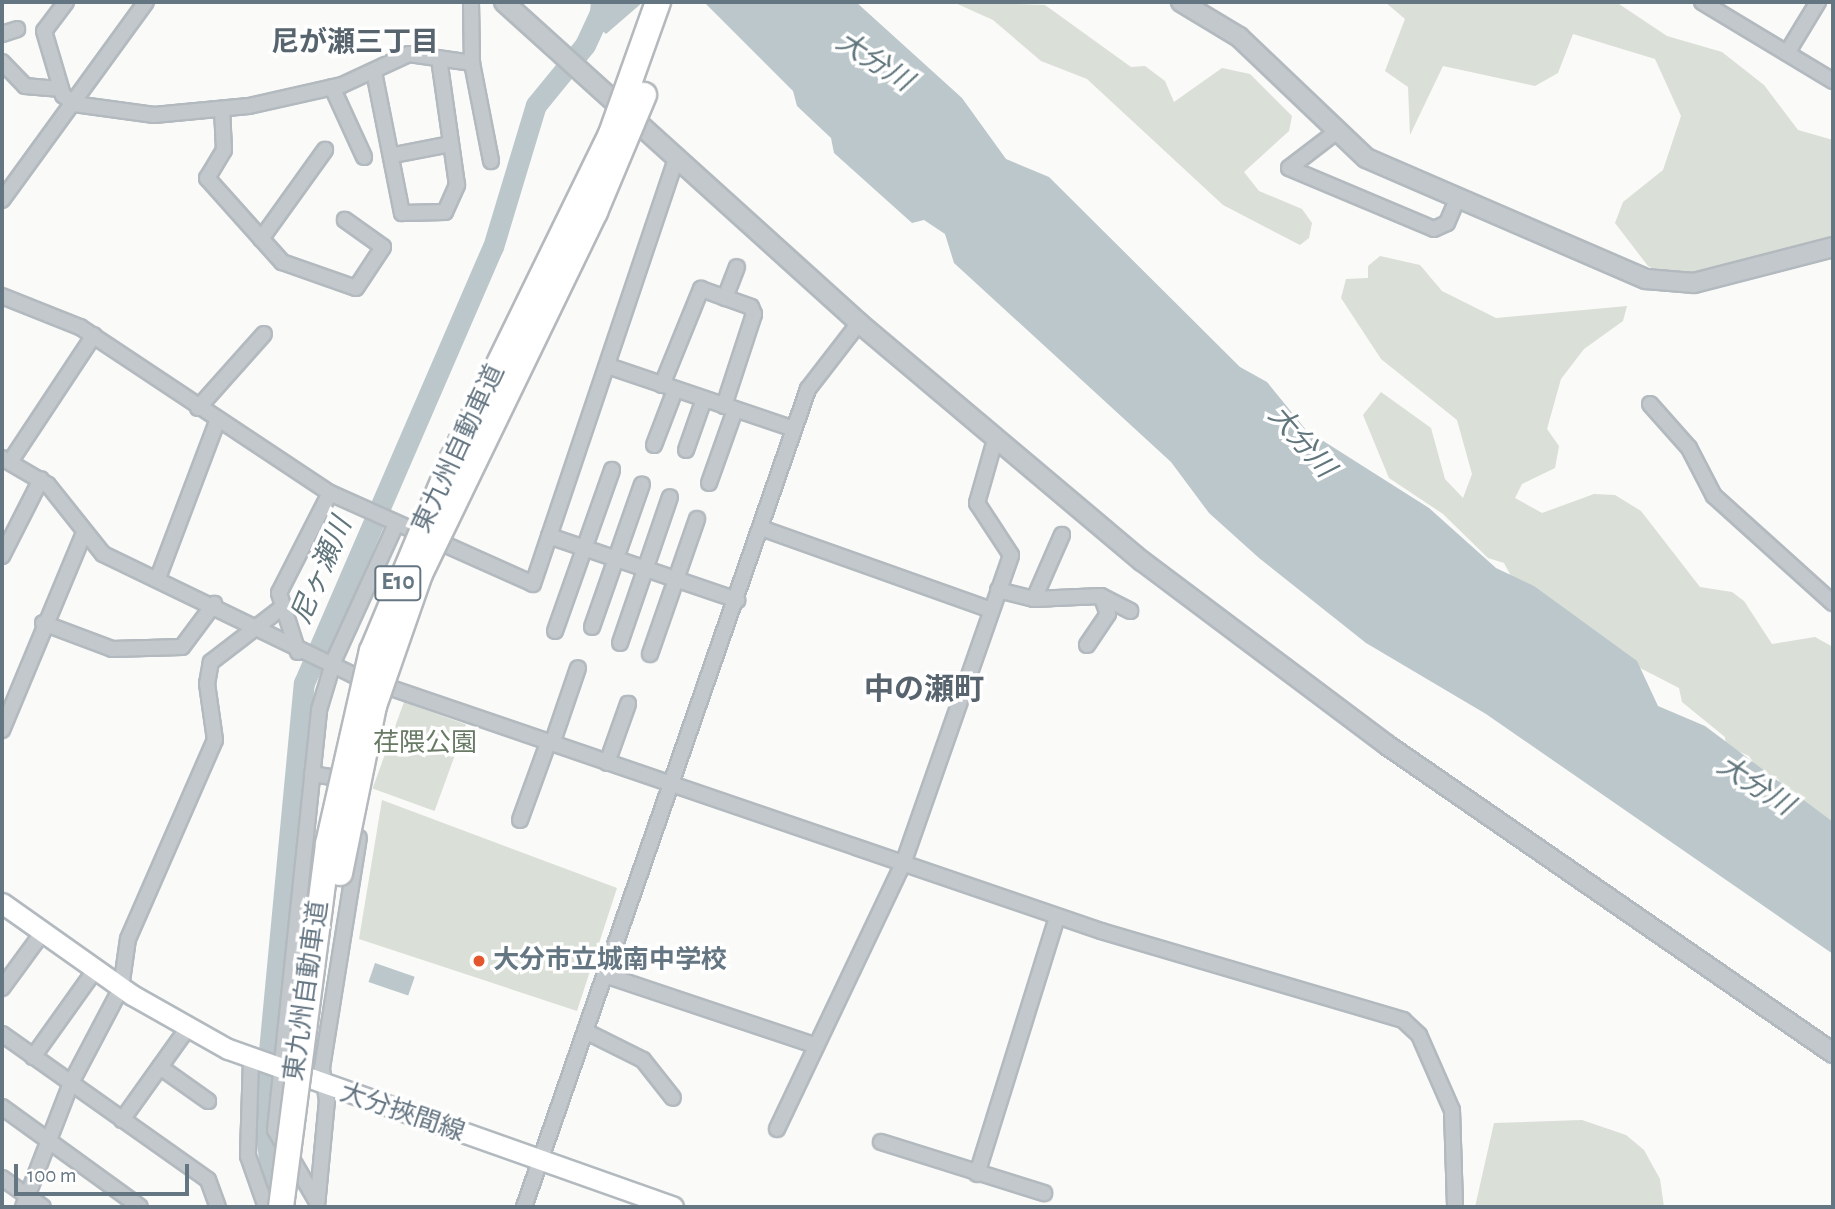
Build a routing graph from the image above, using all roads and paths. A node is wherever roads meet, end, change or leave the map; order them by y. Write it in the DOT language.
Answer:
graph roads {
  1 [pos="66,2"];
  2 [pos="146,2"];
  3 [pos="471,2"];
  4 [pos="504,2"];
  5 [pos="658,2"];
  6 [pos="675,2"];
  7 [pos="1181,2"];
  8 [pos="1702,2"];
  9 [pos="1818,2"];
  10 [pos="16,29"];
  11 [pos="2,34"];
  12 [pos="1787,53"];
  13 [pos="439,59"];
  14 [pos="2,62"];
  15 [pos="472,63"];
  16 [pos="374,72"];
  17 [pos="1833,81"];
  18 [pos="332,86"];
  19 [pos="65,94"];
  20 [pos="222,109"];
  21 [pos="1336,132"];
  22 [pos="450,144"];
  23 [pos="326,150"];
  24 [pos="394,155"];
  25 [pos="364,157"];
  26 [pos="677,157"];
  27 [pos="491,161"];
  28 [pos="2,174"];
  29 [pos="6,194"];
  30 [pos="1457,200"];
  31 [pos="345,220"];
  32 [pos="261,239"];
  33 [pos="1833,247"];
  34 [pos="737,267"];
  35 [pos="2,296"];
  36 [pos="725,298"];
  37 [pos="859,323"];
  38 [pos="264,334"];
  39 [pos="94,335"];
  40 [pos="608,366"];
  41 [pos="668,387"];
  42 [pos="704,399"];
  43 [pos="1650,404"];
  44 [pos="198,408"];
  45 [pos="730,408"];
  46 [pos="217,422"];
  47 [pos="794,429"];
  48 [pos="995,440"];
  49 [pos="654,445"];
  50 [pos="686,450"];
  51 [pos="6,460"];
  52 [pos="612,470"];
  53 [pos="41,479"];
  54 [pos="709,483"];
  55 [pos="642,484"];
  56 [pos="330,493"];
  57 [pos="670,497"];
  58 [pos="697,519"];
  59 [pos="396,526"];
  60 [pos="761,528"];
  61 [pos="83,535"];
  62 [pos="1062,535"];
  63 [pos="549,536"];
  64 [pos="584,548"];
  65 [pos="2,556"];
  66 [pos="616,559"];
  67 [pos="645,569"];
  68 [pos="158,578"];
  69 [pos="676,579"];
  70 [pos="999,590"];
  71 [pos="1101,596"];
  72 [pos="737,600"];
  73 [pos="1034,600"];
  74 [pos="1833,603"];
  75 [pos="214,604"];
  76 [pos="280,609"];
  77 [pos="991,610"];
  78 [pos="1130,611"];
  79 [pos="43,623"];
  80 [pos="592,627"];
  81 [pos="248,629"];
  82 [pos="555,631"];
  83 [pos="620,643"];
  84 [pos="1087,645"];
  85 [pos="298,652"];
  86 [pos="650,654"];
  87 [pos="332,666"];
  88 [pos="578,668"];
  89 [pos="628,704"];
  90 [pos="2,730"];
  91 [pos="550,743"];
  92 [pos="607,763"];
  93 [pos="312,774"];
  94 [pos="671,785"];
  95 [pos="520,820"];
  96 [pos="903,864"];
  97 [pos="2,903"];
  98 [pos="1057,917"];
  99 [pos="43,933"];
  100 [pos="95,970"];
  101 [pos="605,975"];
  102 [pos="2,988"];
  103 [pos="121,988"];
  104 [pos="187,1029"];
  105 [pos="585,1031"];
  106 [pos="2,1034"];
  107 [pos="814,1045"];
  108 [pos="1833,1053"];
  109 [pos="33,1057"];
  110 [pos="251,1059"];
  111 [pos="160,1067"];
  112 [pos="281,1070"];
  113 [pos="71,1083"];
  114 [pos="326,1087"];
  115 [pos="673,1098"];
  116 [pos="208,1101"];
  117 [pos="2,1107"];
  118 [pos="122,1120"];
  119 [pos="778,1129"];
  120 [pos="49,1141"];
  121 [pos="881,1142"];
  122 [pos="540,1161"];
  123 [pos="977,1174"];
  124 [pos="2,1178"];
  125 [pos="1044,1193"];
  126 [pos="25,1202"];
  127 [pos="310,1206"];
  128 [pos="43,1207"];
  129 [pos="140,1207"];
  130 [pos="219,1207"];
  131 [pos="266,1207"];
  132 [pos="281,1207"];
  133 [pos="524,1207"];
  134 [pos="673,1207"];
  135 [pos="1455,1207"];
  1 -- 19 [label="street"];
  2 -- 19 [label="street"];
  3 -- 15 [label="street"];
  4 -- 26 [label="street"];
  5 -- 132 [label="highway, 東九州自動車道 / E10, bridge"];
  6 -- 127 [label="highway, 東九州自動車道 / E10, bridge"];
  7 -- 21 [label="street"];
  8 -- 12 [label="street"];
  9 -- 12 [label="street"];
  10 -- 11 [label="street"];
  12 -- 17 [label="street"];
  13 -- 15 [label="street"];
  13 -- 16 [label="street"];
  13 -- 22 [label="street"];
  14 -- 19 [label="street"];
  15 -- 27 [label="street"];
  16 -- 18 [label="street"];
  16 -- 24 [label="street"];
  18 -- 20 [label="street"];
  18 -- 25 [label="street"];
  19 -- 20 [label="street"];
  19 -- 29 [label="street"];
  20 -- 32 [label="street"];
  21 -- 30 [label="street"];
  21 -- 30 [label="street"];
  22 -- 24 [label="street"];
  22 -- 24 [label="street"];
  23 -- 32 [label="street"];
  26 -- 37 [label="street"];
  26 -- 40 [label="street"];
  28 -- 29 [label="street"];
  30 -- 33 [label="street"];
  31 -- 32 [label="street"];
  34 -- 36 [label="street"];
  35 -- 39 [label="street"];
  36 -- 41 [label="street"];
  36 -- 45 [label="street"];
  37 -- 47 [label="street"];
  37 -- 48 [label="street"];
  38 -- 44 [label="street"];
  39 -- 44 [label="street"];
  39 -- 51 [label="street"];
  40 -- 41 [label="street"];
  40 -- 63 [label="street"];
  41 -- 42 [label="street"];
  41 -- 49 [label="street"];
  42 -- 45 [label="street"];
  42 -- 50 [label="street"];
  43 -- 74 [label="street"];
  44 -- 46 [label="street"];
  45 -- 47 [label="street"];
  45 -- 54 [label="street"];
  46 -- 56 [label="street"];
  46 -- 68 [label="street"];
  47 -- 60 [label="street"];
  48 -- 70 [label="street"];
  48 -- 108 [label="street"];
  51 -- 53 [label="street"];
  52 -- 64 [label="street"];
  53 -- 61 [label="street"];
  53 -- 65 [label="street"];
  55 -- 66 [label="street"];
  56 -- 59 [label="street"];
  56 -- 76 [label="street"];
  57 -- 67 [label="street"];
  58 -- 69 [label="street"];
  59 -- 63 [label="street"];
  59 -- 87 [label="street"];
  60 -- 72 [label="street"];
  60 -- 77 [label="street"];
  61 -- 68 [label="street"];
  61 -- 79 [label="street"];
  62 -- 73 [label="street"];
  63 -- 64 [label="street"];
  64 -- 66 [label="street"];
  64 -- 82 [label="street"];
  66 -- 67 [label="street"];
  66 -- 80 [label="street"];
  67 -- 69 [label="street"];
  67 -- 83 [label="street"];
  68 -- 75 [label="street"];
  69 -- 72 [label="street"];
  69 -- 86 [label="street"];
  70 -- 73 [label="street"];
  70 -- 77 [label="street"];
  71 -- 73 [label="street"];
  71 -- 78 [label="street"];
  71 -- 84 [label="street"];
  72 -- 94 [label="street"];
  75 -- 79 [label="street"];
  75 -- 81 [label="street"];
  76 -- 81 [label="street"];
  76 -- 85 [label="street"];
  77 -- 96 [label="street"];
  79 -- 90 [label="street"];
  81 -- 85 [label="street"];
  81 -- 103 [label="street"];
  85 -- 87 [label="street"];
  87 -- 91 [label="street"];
  87 -- 93 [label="street"];
  88 -- 91 [label="street"];
  89 -- 92 [label="street"];
  91 -- 92 [label="street"];
  91 -- 95 [label="street"];
  92 -- 94 [label="street"];
  93 -- 112 [label="street"];
  93 -- 114 [label="street"];
  94 -- 96 [label="street"];
  94 -- 101 [label="street"];
  96 -- 98 [label="street"];
  96 -- 107 [label="street"];
  97 -- 99 [label="main road, 大分挾間線"];
  98 -- 123 [label="street"];
  98 -- 135 [label="street"];
  99 -- 100 [label="main road, 大分挾間線"];
  99 -- 102 [label="street"];
  100 -- 103 [label="main road, 大分挾間線"];
  100 -- 109 [label="street"];
  101 -- 105 [label="street"];
  101 -- 107 [label="street"];
  103 -- 104 [label="main road, 大分挾間線"];
  103 -- 113 [label="street"];
  104 -- 110 [label="main road, 大分挾間線"];
  104 -- 111 [label="street"];
  105 -- 115 [label="street"];
  105 -- 122 [label="street"];
  106 -- 109 [label="street"];
  107 -- 119 [label="street"];
  109 -- 113 [label="street"];
  110 -- 112 [label="main road, 大分挾間線"];
  110 -- 131 [label="street"];
  111 -- 116 [label="street"];
  111 -- 118 [label="street"];
  112 -- 114 [label="main road, 大分挾間線"];
  112 -- 127 [label="street"];
  113 -- 118 [label="street"];
  113 -- 120 [label="street"];
  114 -- 122 [label="main road, 大分挾間線"];
  114 -- 127 [label="street"];
  117 -- 120 [label="street"];
  118 -- 130 [label="street"];
  120 -- 126 [label="street"];
  120 -- 129 [label="street"];
  121 -- 123 [label="street"];
  122 -- 133 [label="street"];
  122 -- 134 [label="main road, 大分挾間線"];
  123 -- 125 [label="street"];
  124 -- 126 [label="street"];
  126 -- 128 [label="street"];
}
